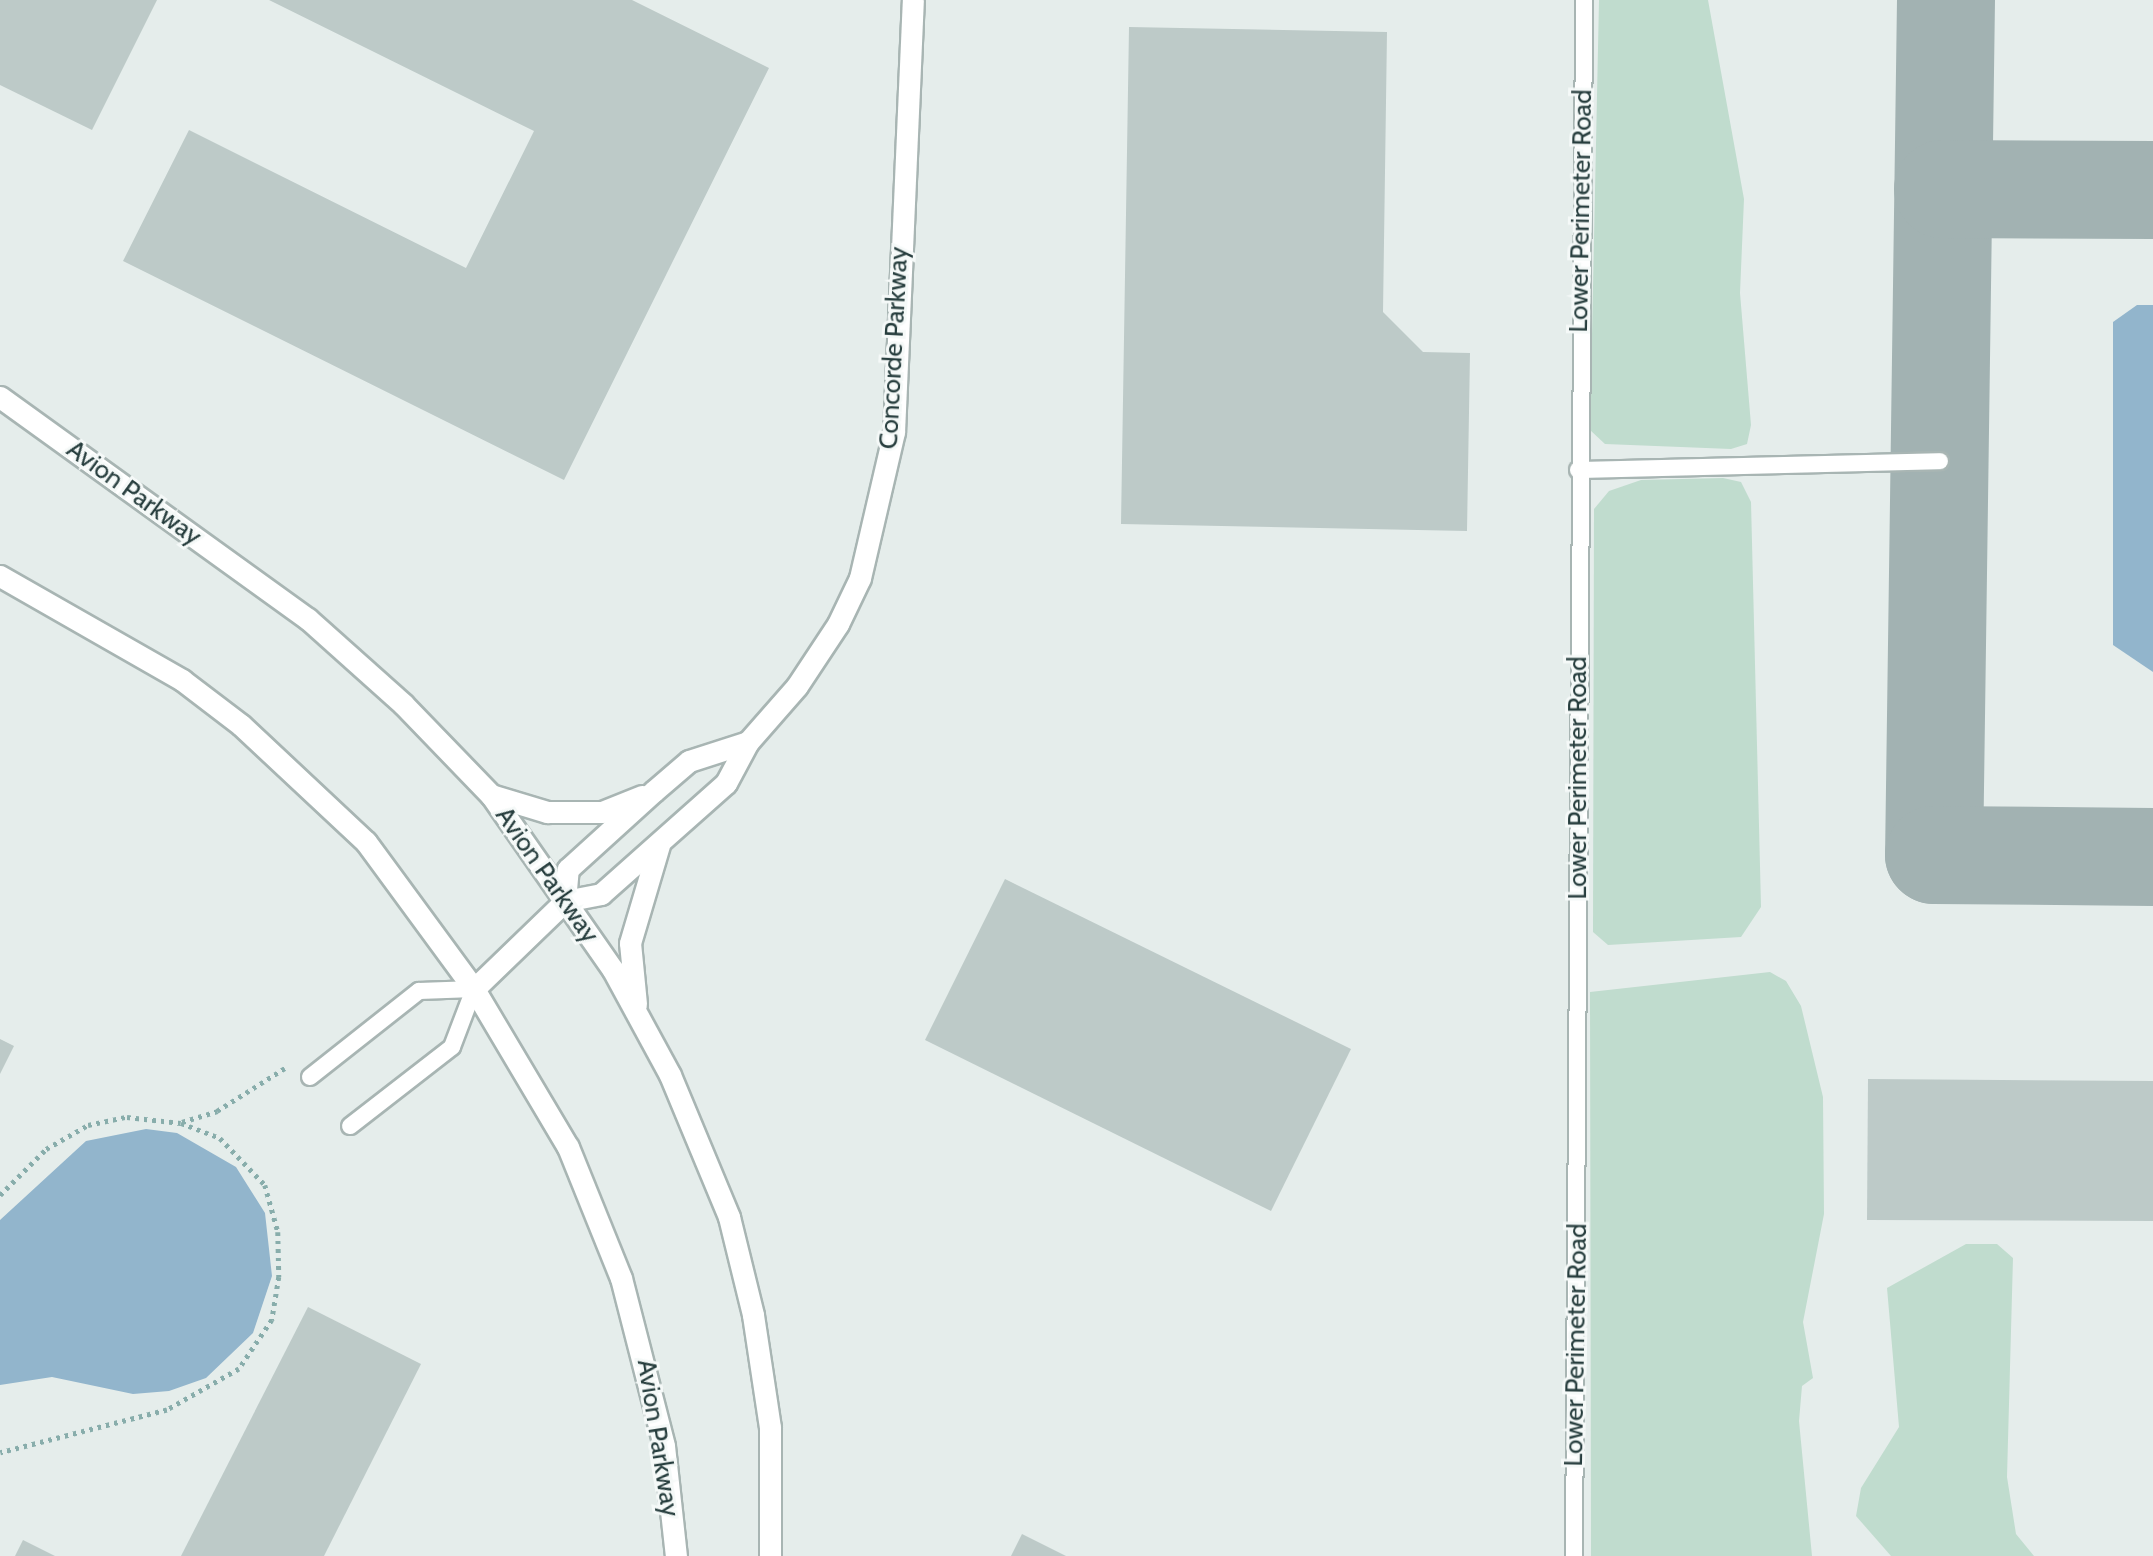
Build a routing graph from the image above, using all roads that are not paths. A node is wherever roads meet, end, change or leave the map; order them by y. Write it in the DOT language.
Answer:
graph roads {
  1 [pos="913,0"];
  2 [pos="1584,0"];
  3 [pos="0,397"];
  4 [pos="1940,461"];
  5 [pos="1578,470"];
  6 [pos="0,576"];
  7 [pos="748,742"];
  8 [pos="654,791"];
  9 [pos="491,795"];
  10 [pos="662,836"];
  11 [pos="565,901"];
  12 [pos="474,989"];
  13 [pos="637,1013"];
  14 [pos="310,1077"];
  15 [pos="350,1126"];
  16 [pos="676,1556"];
  17 [pos="770,1556"];
  18 [pos="1574,1556"];
  1 -- 7 [label="street, Concorde Parkway"];
  2 -- 5 [label="lane, Lower Perimeter Road"];
  3 -- 9 [label="street, Avion Parkway"];
  4 -- 5 [label="lane"];
  5 -- 18 [label="lane, Lower Perimeter Road"];
  6 -- 12 [label="street, Avion Parkway"];
  7 -- 8 [label="street"];
  7 -- 10 [label="street, Concorde Parkway"];
  8 -- 9 [label="street"];
  8 -- 11 [label="street"];
  9 -- 11 [label="street, Avion Parkway"];
  10 -- 11 [label="street, Concorde Parkway"];
  10 -- 13 [label="street"];
  11 -- 12 [label="street"];
  11 -- 13 [label="street, Avion Parkway"];
  12 -- 14 [label="lane"];
  12 -- 15 [label="lane"];
  12 -- 16 [label="street, Avion Parkway"];
  13 -- 17 [label="street, Avion Parkway"];
}
